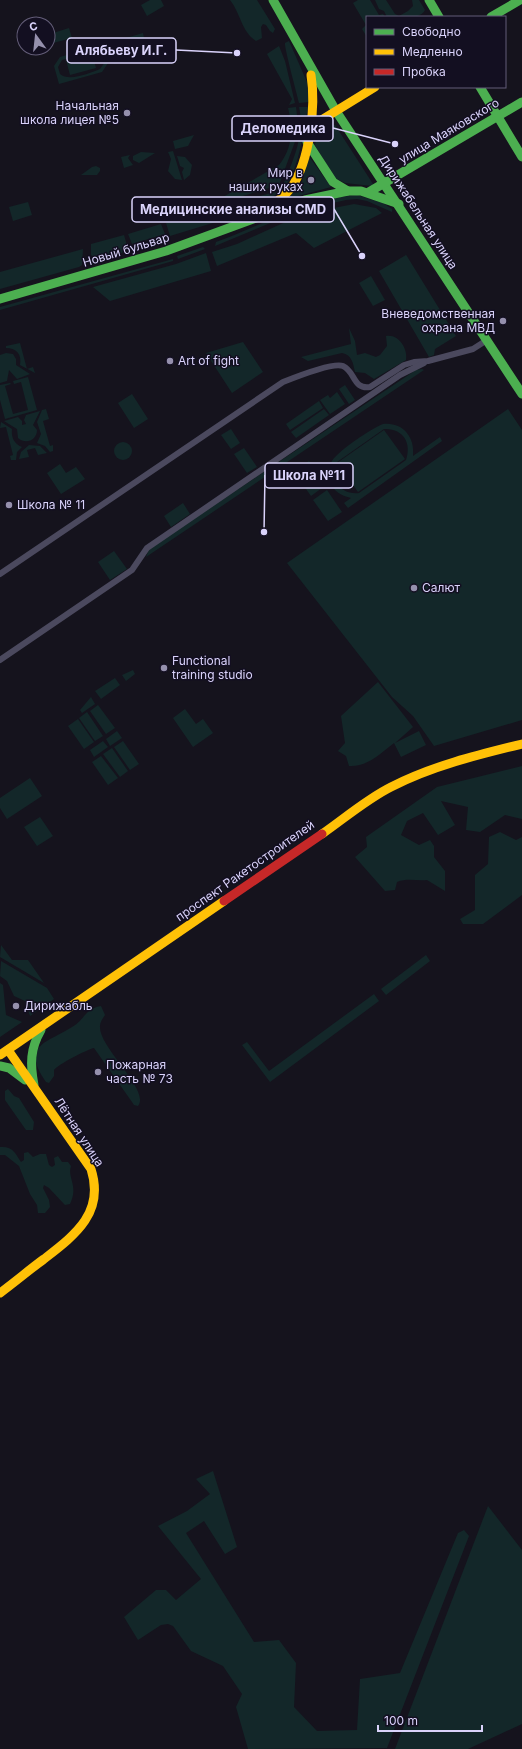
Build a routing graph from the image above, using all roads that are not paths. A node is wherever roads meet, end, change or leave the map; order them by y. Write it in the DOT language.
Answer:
graph roads {
  1 [pos="273,0"];
  2 [pos="429,0"];
  3 [pos="520,0"];
  4 [pos="438,16"];
  5 [pos="493,16"];
  6 [pos="306,59"];
  7 [pos="373,88"];
  8 [pos="481,88"];
  9 [pos="522,102"];
  10 [pos="336,111"];
  11 [pos="497,116"];
  12 [pos="310,127"];
  13 [pos="307,142"];
  14 [pos="522,157"];
  15 [pos="385,183"];
  16 [pos="348,191"];
  17 [pos="368,192"];
  18 [pos="399,204"];
  19 [pos="256,216"];
  20 [pos="0,299"];
  21 [pos="487,340"];
  22 [pos="425,362"];
  23 [pos="522,394"];
  24 [pos="0,574"];
  25 [pos="0,660"];
  26 [pos="522,744"];
  27 [pos="44,1025"];
  28 [pos="4,1053"];
  29 [pos="0,1066"];
  30 [pos="35,1089"];
  31 [pos="0,1293"];
  1 -- 6 [label="main road, Дирижабельная улица"];
  2 -- 4 [label="main road"];
  3 -- 5 [label="main road"];
  6 -- 10 [label="main road, Дирижабельная улица"];
  6 -- 12 [label="main road, Новый бульвар"];
  7 -- 10 [label="main road"];
  8 -- 11 [label="main road"];
  9 -- 11 [label="main road, улица Маяковского"];
  10 -- 12 [label="main road"];
  10 -- 15 [label="main road, Дирижабельная улица"];
  11 -- 14 [label="main road"];
  11 -- 15 [label="main road, улица Маяковского"];
  12 -- 13 [label="main road, Новый бульвар"];
  13 -- 16 [label="main road"];
  13 -- 19 [label="main road, Новый бульвар"];
  15 -- 17 [label="main road, улица Маяковского"];
  15 -- 18 [label="main road, Дирижабельная улица"];
  16 -- 17 [label="main road, Новый бульвар"];
  16 -- 19 [label="main road, Новый бульвар"];
  17 -- 18 [label="main road"];
  18 -- 21 [label="main road, Дирижабельная улица"];
  19 -- 20 [label="main road, Новый бульвар"];
  21 -- 22 [label="street"];
  21 -- 23 [label="main road, Дирижабельная улица"];
  22 -- 24 [label="street"];
  22 -- 25 [label="street"];
  26 -- 27 [label="main road, проспект Ракетостроителей"];
  27 -- 28 [label="main road, проспект Ракетостроителей"];
  27 -- 30 [label="main road"];
  28 -- 30 [label="main road, Лётная улица"];
  29 -- 30 [label="main road"];
  30 -- 31 [label="main road, Лётная улица"];
}
